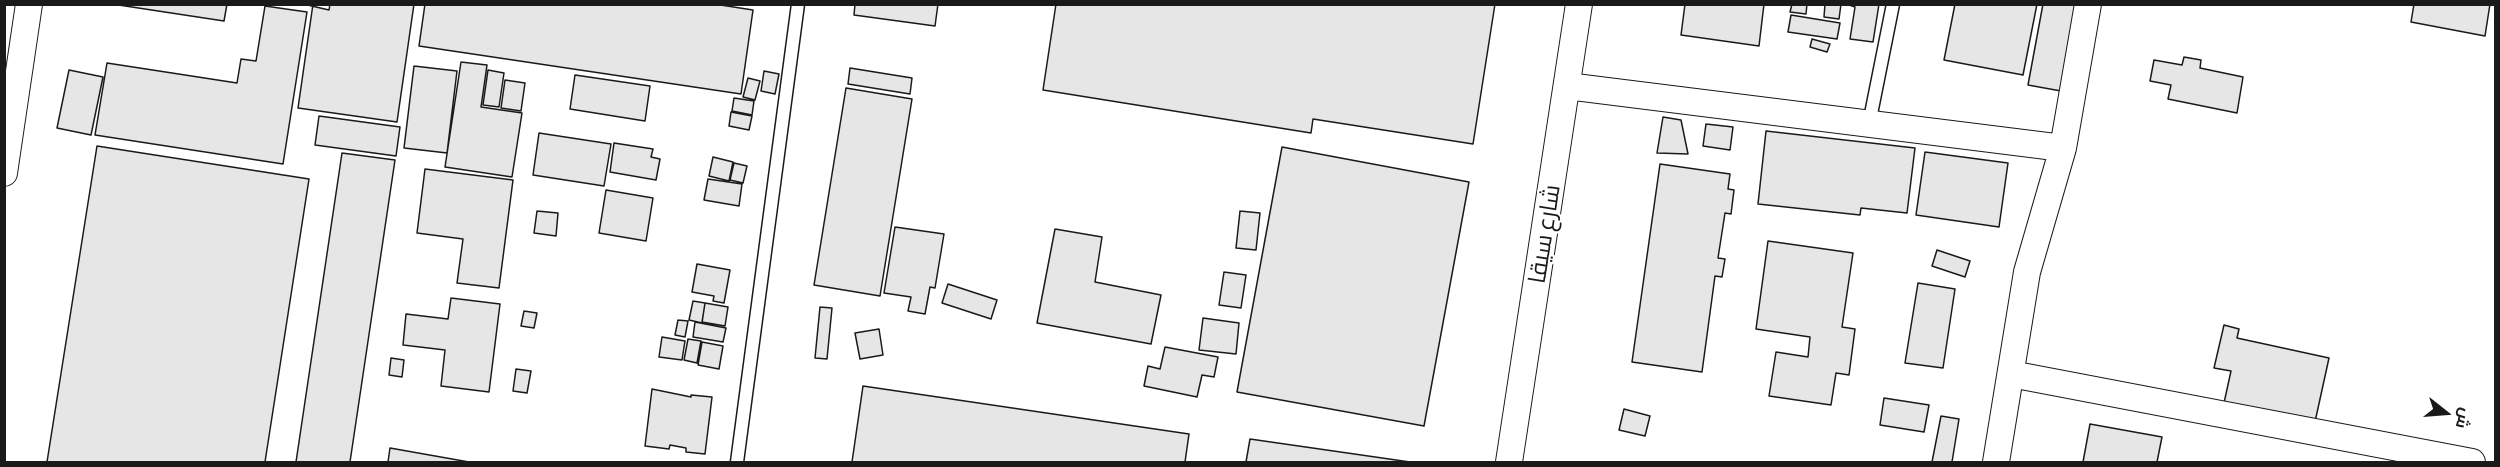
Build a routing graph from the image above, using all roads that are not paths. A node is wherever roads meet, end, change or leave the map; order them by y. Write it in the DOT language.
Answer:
graph roads {
  1 [pos="29,4"];
  2 [pos="798,4"];
  3 [pos="1579,4"];
  4 [pos="1893,4"];
  5 [pos="2088,4"];
  6 [pos="1568,86"];
  7 [pos="1869,124"];
  8 [pos="2063,148"];
  9 [pos="4,173"];
  10 [pos="2011,374"];
  11 [pos="737,462"];
  12 [pos="1509,462"];
  13 [pos="1996,462"];
  14 [pos="2472,462"];
  1 -- 9 [label="street"];
  2 -- 11 [label="lane"];
  3 -- 6 [label="street, شارع سيقا"];
  4 -- 7 [label="lane"];
  5 -- 8 [label="street"];
  6 -- 7 [label="street"];
  6 -- 12 [label="street, شارع سيقا"];
  7 -- 8 [label="street"];
  8 -- 10 [label="street"];
  10 -- 13 [label="street"];
  10 -- 14 [label="street"];
}
